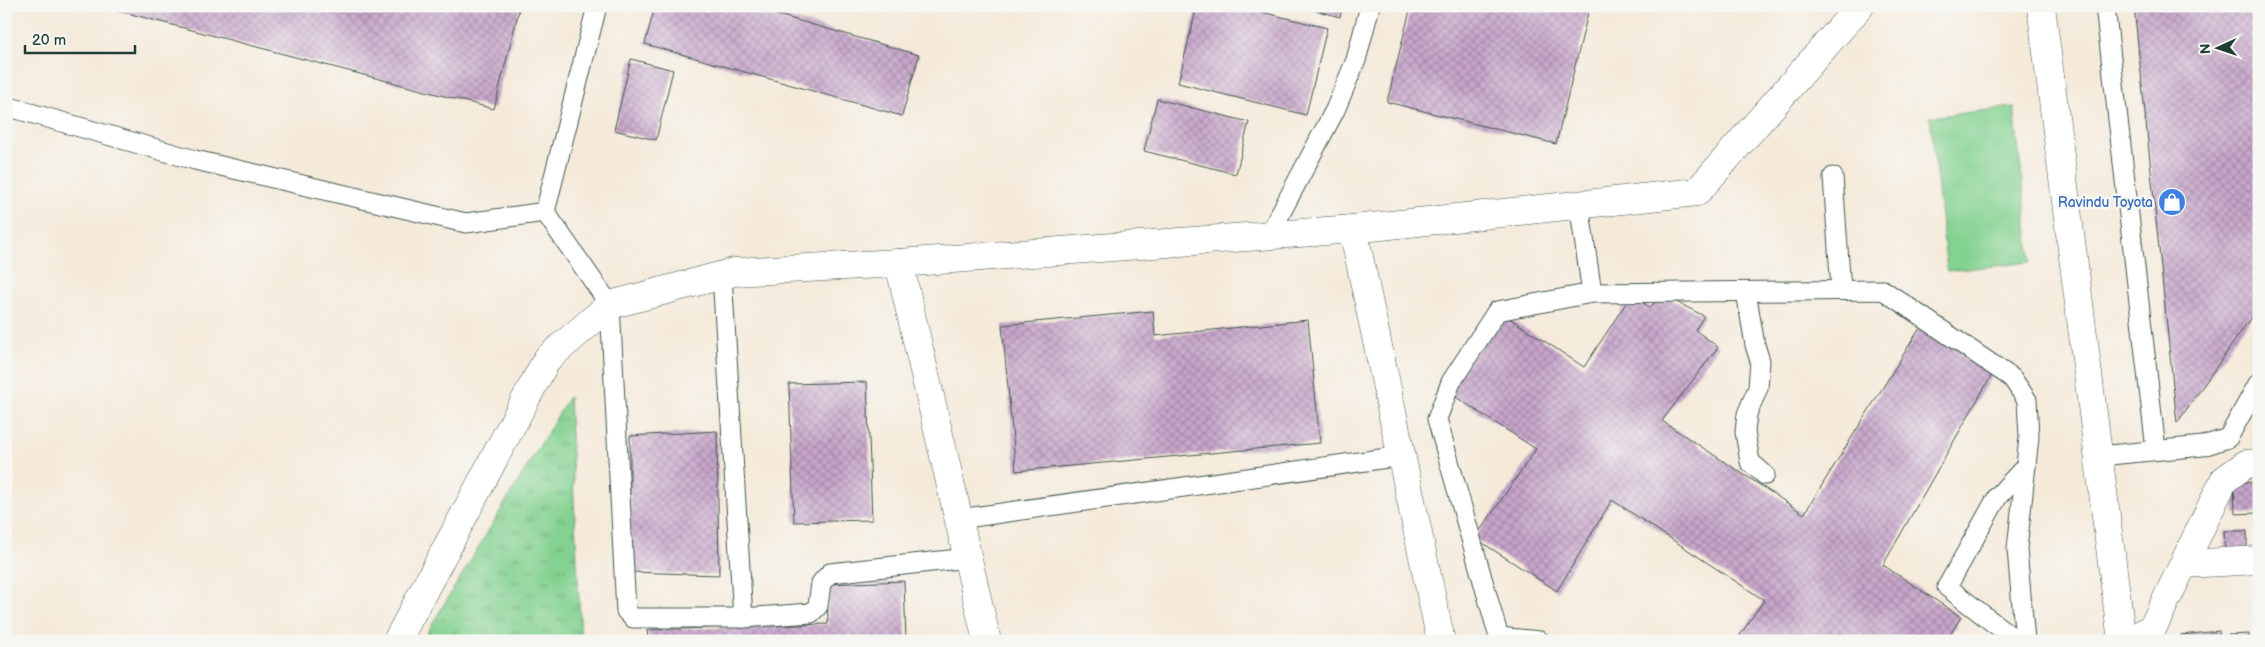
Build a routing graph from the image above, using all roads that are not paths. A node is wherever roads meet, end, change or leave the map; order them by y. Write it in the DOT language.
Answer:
graph roads {
  1 [pos="597,6"];
  2 [pos="1370,6"];
  3 [pos="1860,6"];
  4 [pos="2041,6"];
  5 [pos="2105,6"];
  6 [pos="6,106"];
  7 [pos="1833,176"];
  8 [pos="1579,204"];
  9 [pos="546,212"];
  10 [pos="1352,229"];
  11 [pos="1269,235"];
  12 [pos="899,263"];
  13 [pos="722,276"];
  14 [pos="1841,290"];
  15 [pos="1746,292"];
  16 [pos="1592,293"];
  17 [pos="610,305"];
  18 [pos="2259,382"];
  19 [pos="2156,450"];
  20 [pos="1401,456"];
  21 [pos="2099,456"];
  22 [pos="2259,463"];
  23 [pos="2026,466"];
  24 [pos="1765,474"];
  25 [pos="959,519"];
  26 [pos="968,558"];
  27 [pos="2259,560"];
  28 [pos="2184,564"];
  29 [pos="743,618"];
  30 [pos="2153,634"];
  31 [pos="1499,639"];
  32 [pos="397,641"];
  33 [pos="987,641"];
  34 [pos="1441,641"];
  35 [pos="1540,641"];
  36 [pos="2017,641"];
  37 [pos="2024,641"];
  38 [pos="2122,641"];
  39 [pos="2130,641"];
  1 -- 9 [label="lane"];
  2 -- 11 [label="lane"];
  3 -- 8 [label="street"];
  4 -- 21 [label="street"];
  5 -- 19 [label="lane"];
  6 -- 9 [label="lane"];
  7 -- 14 [label="lane"];
  8 -- 10 [label="street"];
  8 -- 16 [label="lane"];
  9 -- 17 [label="lane"];
  10 -- 11 [label="street"];
  10 -- 20 [label="street"];
  11 -- 12 [label="street"];
  12 -- 13 [label="street"];
  12 -- 25 [label="street"];
  13 -- 17 [label="street"];
  13 -- 29 [label="lane"];
  14 -- 15 [label="lane"];
  14 -- 23 [label="lane"];
  15 -- 16 [label="lane"];
  15 -- 24 [label="lane"];
  16 -- 31 [label="lane"];
  17 -- 29 [label="lane"];
  17 -- 32 [label="street"];
  18 -- 19 [label="lane"];
  19 -- 21 [label="lane"];
  20 -- 25 [label="lane"];
  20 -- 34 [label="street"];
  21 -- 38 [label="street"];
  22 -- 28 [label="street"];
  23 -- 36 [label="lane"];
  23 -- 37 [label="lane"];
  25 -- 26 [label="street"];
  26 -- 29 [label="lane"];
  26 -- 33 [label="street"];
  27 -- 28 [label="street"];
  28 -- 30 [label="street"];
  30 -- 39 [label="street"];
  31 -- 35 [label="lane"];
}
